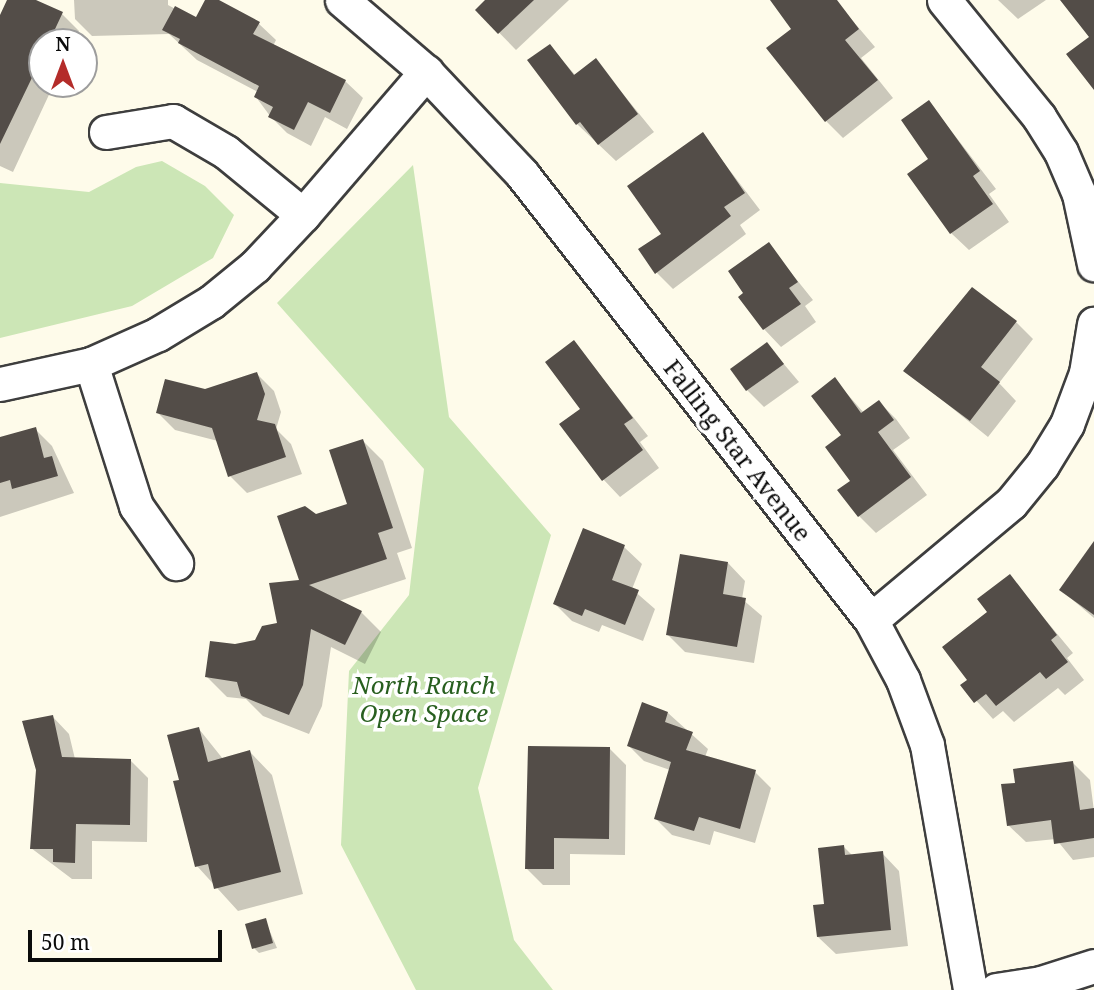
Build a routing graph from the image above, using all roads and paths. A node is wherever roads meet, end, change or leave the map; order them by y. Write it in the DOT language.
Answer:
graph roads {
  1 [pos="342,0"];
  2 [pos="944,0"];
  3 [pos="426,72"];
  4 [pos="106,132"];
  5 [pos="1085,183"];
  6 [pos="303,215"];
  7 [pos="1094,264"];
  8 [pos="1094,324"];
  9 [pos="91,364"];
  10 [pos="0,384"];
  11 [pos="176,563"];
  12 [pos="871,620"];
  13 [pos="1094,966"];
  14 [pos="970,990"];
  15 [pos="996,990"];
  1 -- 3 [label="street, Falling Star Avenue"];
  2 -- 5 [label="street"];
  3 -- 6 [label="street"];
  3 -- 12 [label="street, Falling Star Avenue"];
  4 -- 6 [label="street"];
  5 -- 7 [label="street"];
  6 -- 9 [label="street"];
  8 -- 12 [label="street"];
  9 -- 10 [label="street"];
  9 -- 11 [label="street"];
  12 -- 14 [label="street, Falling Star Avenue"];
  13 -- 15 [label="street"];
}
